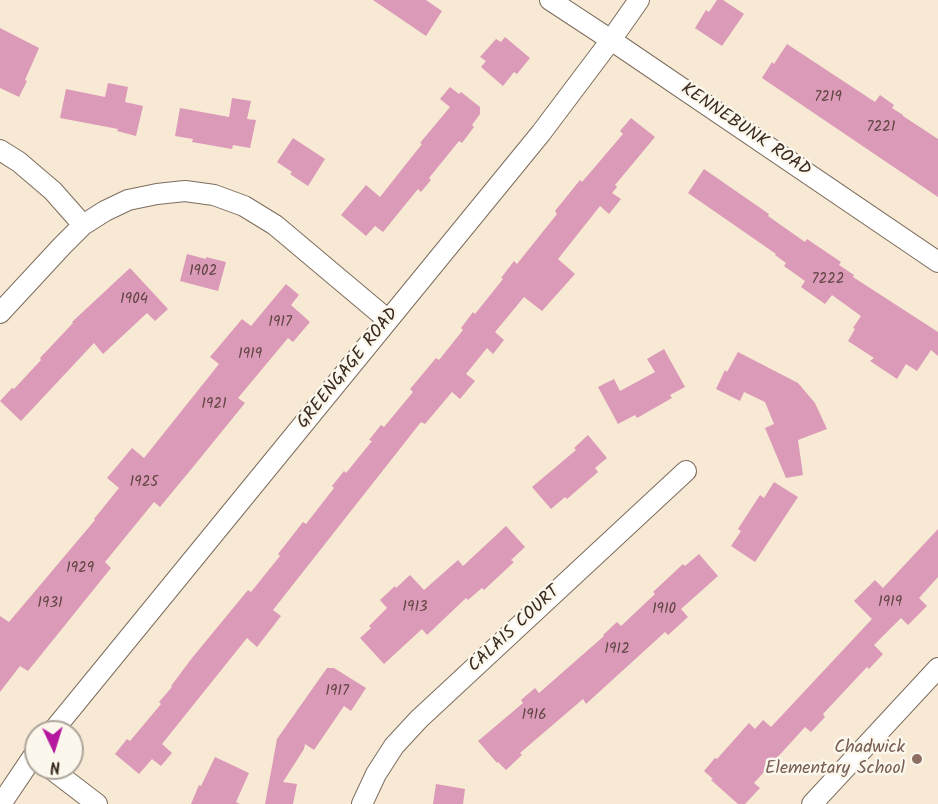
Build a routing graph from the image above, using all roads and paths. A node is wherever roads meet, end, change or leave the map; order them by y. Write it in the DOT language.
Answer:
graph roads {
  1 [pos="550,0"];
  2 [pos="639,0"];
  3 [pos="611,40"];
  4 [pos="0,150"];
  5 [pos="83,225"];
  6 [pos="938,262"];
  7 [pos="0,313"];
  8 [pos="388,320"];
  9 [pos="686,471"];
  10 [pos="938,668"];
  11 [pos="62,720"];
  12 [pos="24,771"];
  13 [pos="66,780"];
  14 [pos="1,804"];
  15 [pos="97,804"];
  16 [pos="362,804"];
  17 [pos="812,804"];
  1 -- 3 [label="street, KENNEBUNK ROAD"];
  2 -- 3 [label="street, GREENGAGE ROAD"];
  3 -- 6 [label="street, KENNEBUNK ROAD"];
  3 -- 8 [label="street, GREENGAGE ROAD"];
  4 -- 5 [label="street"];
  5 -- 7 [label="street"];
  5 -- 8 [label="street"];
  8 -- 11 [label="street, GREENGAGE ROAD"];
  9 -- 16 [label="street, CALAIS COURT"];
  10 -- 17 [label="street"];
  12 -- 14 [label="street"];
  13 -- 15 [label="street"];
}
